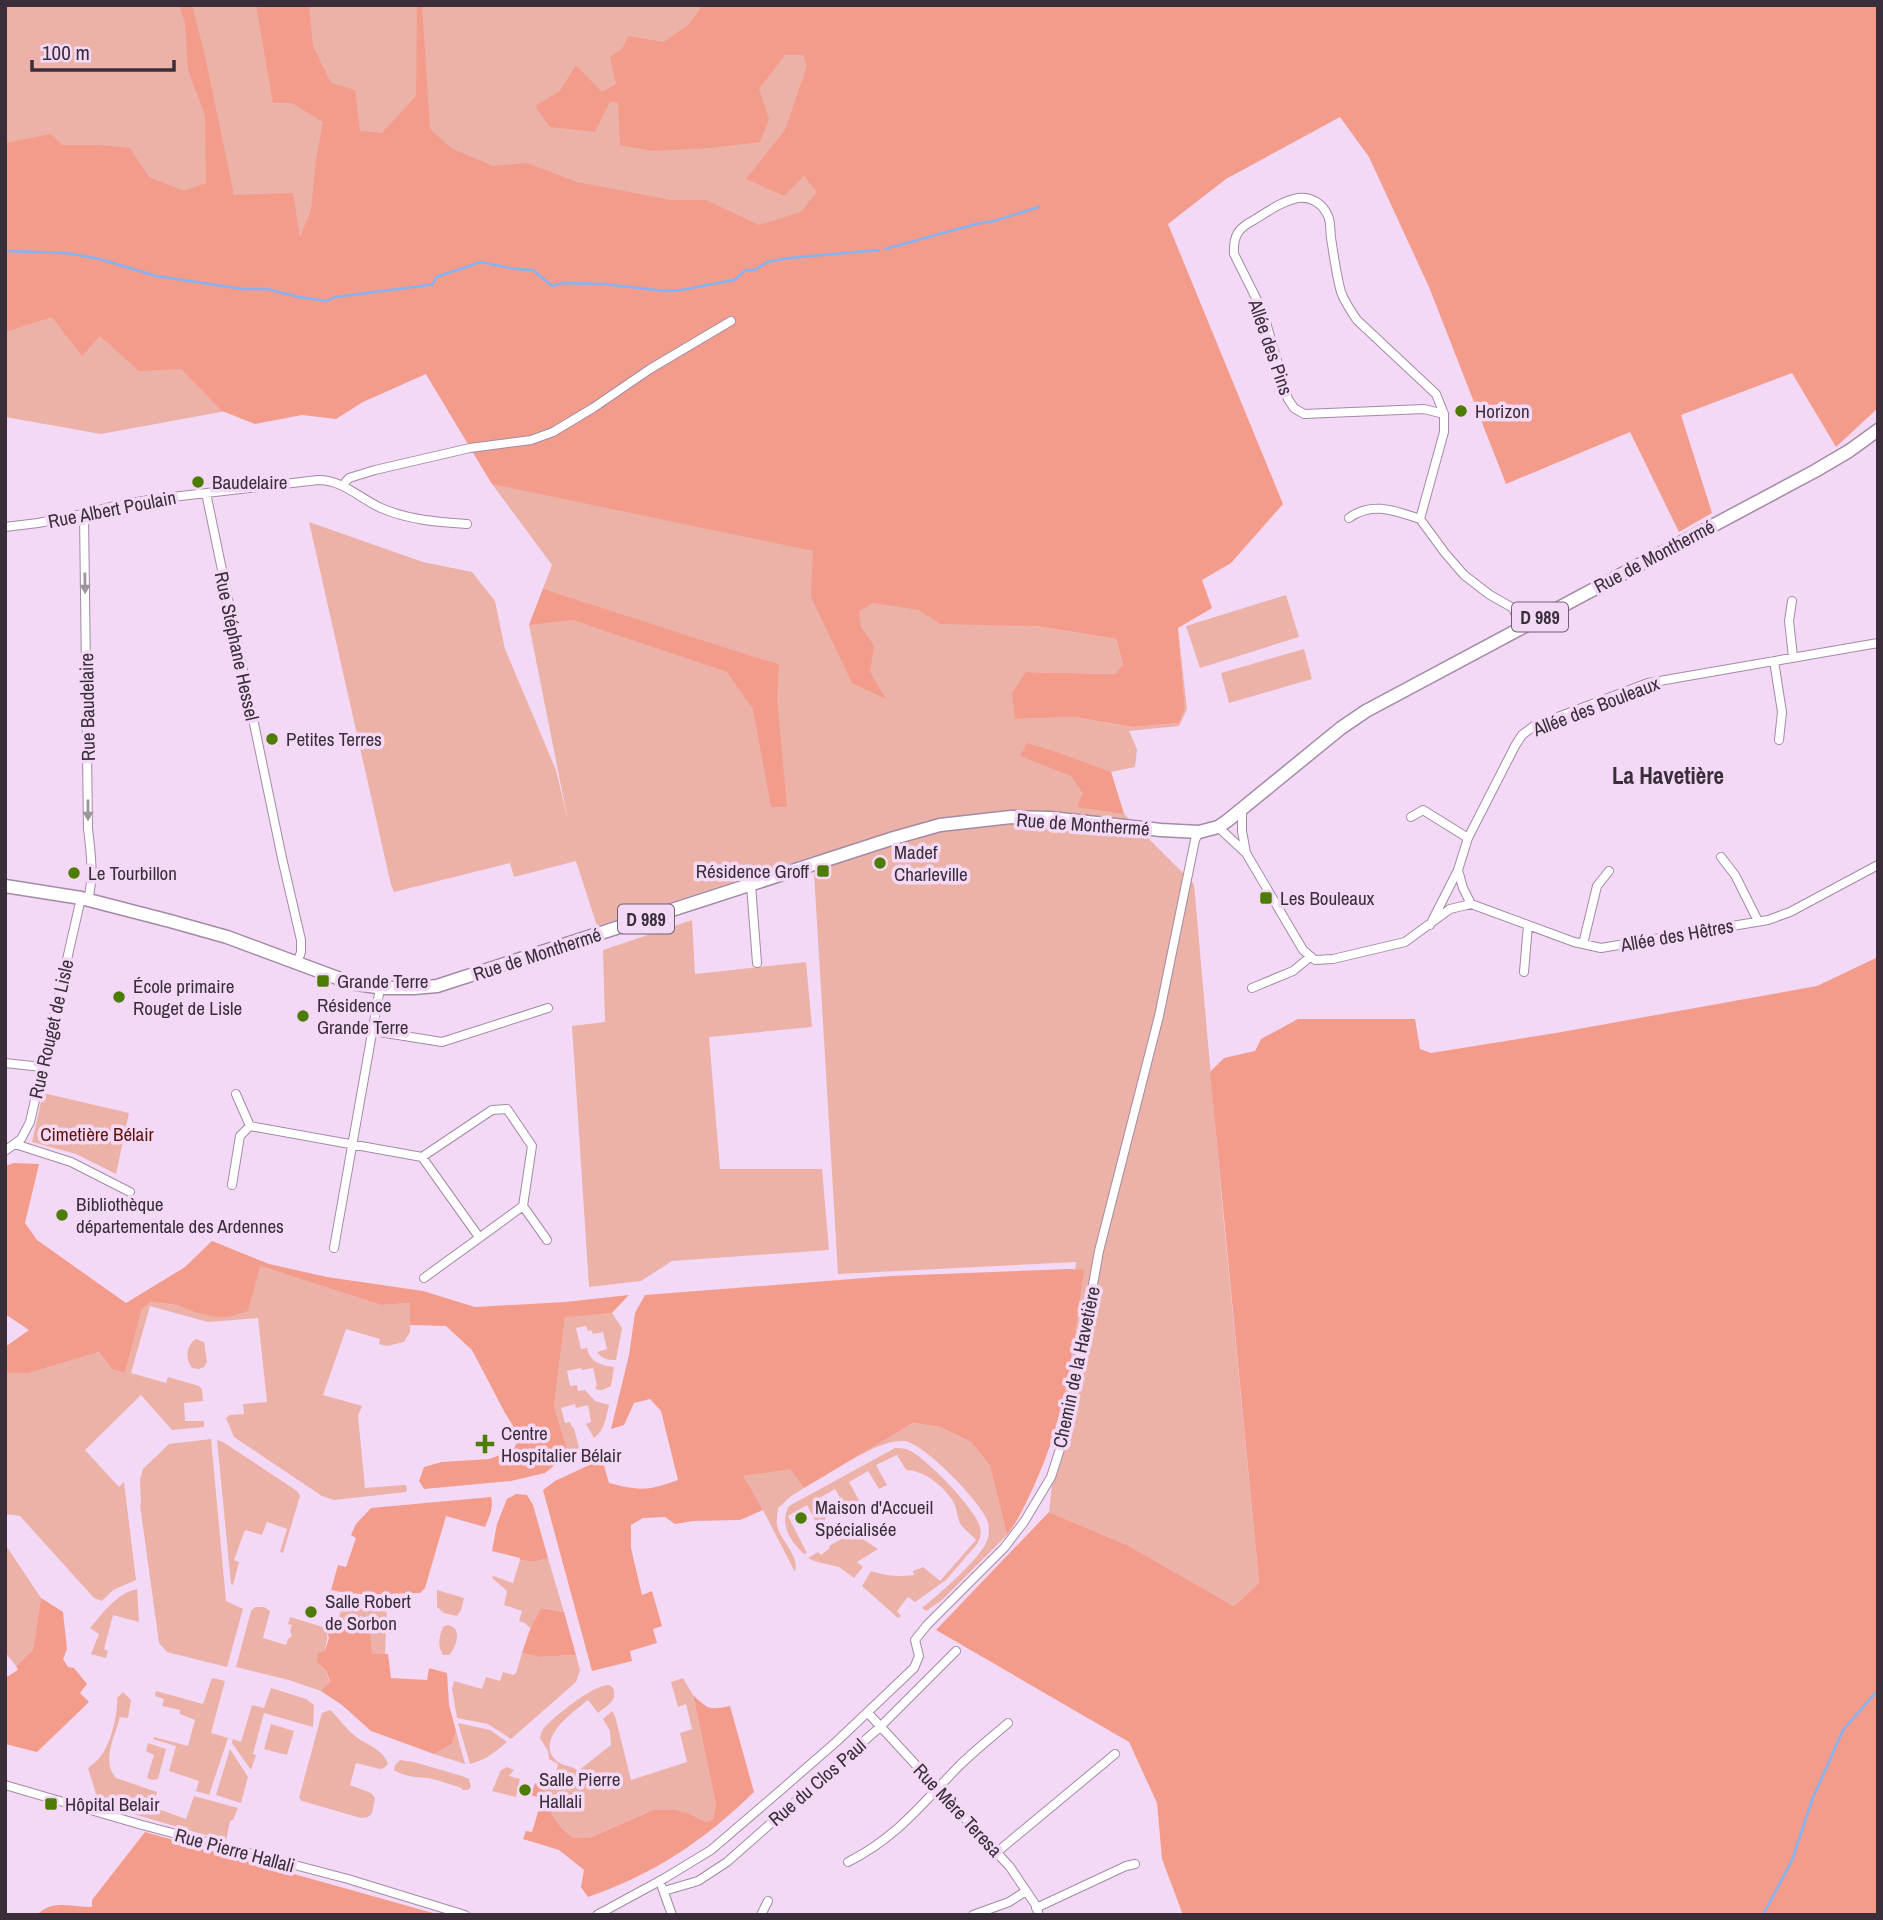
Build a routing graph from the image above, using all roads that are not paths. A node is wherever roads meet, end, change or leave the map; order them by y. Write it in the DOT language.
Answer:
graph roads {
  1 [pos="731,321"];
  2 [pos="1444,414"];
  3 [pos="1878,430"];
  4 [pos="343,485"];
  5 [pos="206,493"];
  6 [pos="84,514"];
  7 [pos="1349,518"];
  8 [pos="1420,519"];
  9 [pos="467,524"];
  10 [pos="5,527"];
  11 [pos="1792,601"];
  12 [pos="1521,627"];
  13 [pos="1878,643"];
  14 [pos="1793,657"];
  15 [pos="1774,661"];
  16 [pos="1779,740"];
  17 [pos="1242,808"];
  18 [pos="1411,817"];
  19 [pos="1218,827"];
  20 [pos="1199,832"];
  21 [pos="1468,838"];
  22 [pos="1247,853"];
  23 [pos="1721,857"];
  24 [pos="1878,865"];
  25 [pos="1458,870"];
  26 [pos="1609,871"];
  27 [pos="751,885"];
  28 [pos="5,886"];
  29 [pos="85,899"];
  30 [pos="1471,904"];
  31 [pos="1758,921"];
  32 [pos="1430,925"];
  33 [pos="1528,925"];
  34 [pos="1583,944"];
  35 [pos="1310,957"];
  36 [pos="298,963"];
  37 [pos="757,963"];
  38 [pos="1524,972"];
  39 [pos="380,988"];
  40 [pos="1252,988"];
  41 [pos="548,1008"];
  42 [pos="373,1031"];
  43 [pos="5,1063"];
  44 [pos="42,1067"];
  45 [pos="236,1094"];
  46 [pos="250,1126"];
  47 [pos="15,1144"];
  48 [pos="353,1144"];
  49 [pos="5,1151"];
  50 [pos="422,1157"];
  51 [pos="232,1185"];
  52 [pos="130,1192"];
  53 [pos="523,1206"];
  54 [pos="479,1237"];
  55 [pos="547,1240"];
  56 [pos="334,1248"];
  57 [pos="424,1278"];
  58 [pos="956,1651"];
  59 [pos="868,1713"];
  60 [pos="1008,1723"];
  61 [pos="880,1727"];
  62 [pos="1115,1754"];
  63 [pos="5,1785"];
  64 [pos="939,1788"];
  65 [pos="997,1852"];
  66 [pos="848,1863"];
  67 [pos="1135,1864"];
  68 [pos="660,1881"];
  69 [pos="663,1891"];
  70 [pos="1026,1891"];
  71 [pos="768,1901"];
  72 [pos="1037,1911"];
  73 [pos="466,1915"];
  74 [pos="597,1915"];
  75 [pos="672,1915"];
  76 [pos="761,1915"];
  77 [pos="973,1915"];
  1 -- 4 [label="street"];
  2 -- 2 [label="street, Allée des Pins"];
  2 -- 8 [label="street"];
  3 -- 12 [label="main road, Rue de Monthermé / D 989"];
  4 -- 5 [label="street, Rue Albert Poulain"];
  4 -- 9 [label="street"];
  5 -- 6 [label="street, Rue Albert Poulain"];
  5 -- 36 [label="street, Rue Stéphane Hessel"];
  6 -- 10 [label="street, Rue Albert Poulain"];
  6 -- 29 [label="street, Rue Baudelaire, one-way"];
  7 -- 8 [label="street"];
  8 -- 12 [label="street"];
  11 -- 14 [label="street"];
  12 -- 17 [label="main road, Rue de Monthermé / D 989"];
  13 -- 14 [label="street, Allée des Bouleaux"];
  14 -- 15 [label="street, Allée des Bouleaux"];
  15 -- 16 [label="street"];
  15 -- 21 [label="street, Allée des Bouleaux"];
  17 -- 19 [label="main road, Rue de Monthermé / D 989"];
  17 -- 22 [label="street"];
  18 -- 21 [label="street"];
  19 -- 20 [label="main road, Rue de Monthermé / D 989"];
  19 -- 22 [label="street"];
  20 -- 27 [label="main road, Rue de Monthermé / D 989"];
  20 -- 59 [label="street, Chemin de la Havetière"];
  21 -- 25 [label="street, Allée des Bouleaux"];
  22 -- 35 [label="street"];
  23 -- 31 [label="street"];
  24 -- 31 [label="street, Allée des Hêtres"];
  25 -- 30 [label="street"];
  25 -- 32 [label="street, Allée des Bouleaux"];
  26 -- 34 [label="street"];
  27 -- 37 [label="street"];
  27 -- 39 [label="main road, Rue de Monthermé / D 989"];
  28 -- 29 [label="main road, Rue de Monthermé / D 989"];
  29 -- 36 [label="main road, Rue de Monthermé / D 989"];
  29 -- 44 [label="street, Rue Rouget de Lisle"];
  30 -- 32 [label="street"];
  30 -- 33 [label="street, Allée des Hêtres"];
  31 -- 34 [label="street, Allée des Hêtres"];
  32 -- 35 [label="street"];
  33 -- 34 [label="street, Allée des Hêtres"];
  33 -- 38 [label="street"];
  35 -- 40 [label="street"];
  36 -- 39 [label="main road, Rue de Monthermé / D 989"];
  39 -- 42 [label="street"];
  41 -- 42 [label="street"];
  42 -- 48 [label="street"];
  43 -- 44 [label="street"];
  44 -- 47 [label="street, Rue Rouget de Lisle"];
  45 -- 46 [label="street"];
  46 -- 48 [label="street"];
  46 -- 51 [label="street"];
  47 -- 49 [label="street, Rue Rouget de Lisle"];
  47 -- 52 [label="street"];
  48 -- 50 [label="street"];
  48 -- 56 [label="street"];
  50 -- 53 [label="street"];
  50 -- 54 [label="street"];
  53 -- 54 [label="street"];
  53 -- 55 [label="street"];
  54 -- 57 [label="street"];
  58 -- 61 [label="street, Rue du Clos Paul"];
  59 -- 61 [label="street, Rue Mère Teresa"];
  59 -- 68 [label="street, Chemin de la Havetière"];
  60 -- 64 [label="street"];
  61 -- 64 [label="street, Rue Mère Teresa"];
  61 -- 69 [label="street, Rue du Clos Paul"];
  62 -- 65 [label="street"];
  63 -- 73 [label="street, Rue Pierre Hallali"];
  64 -- 65 [label="street, Rue Mère Teresa"];
  64 -- 66 [label="street"];
  65 -- 70 [label="street, Rue Mère Teresa"];
  67 -- 72 [label="street"];
  68 -- 69 [label="street"];
  68 -- 74 [label="street, Chemin de la Havetière"];
  69 -- 75 [label="street"];
  70 -- 72 [label="street, Rue Mère Teresa"];
  70 -- 77 [label="street"];
  71 -- 76 [label="street"];
}
